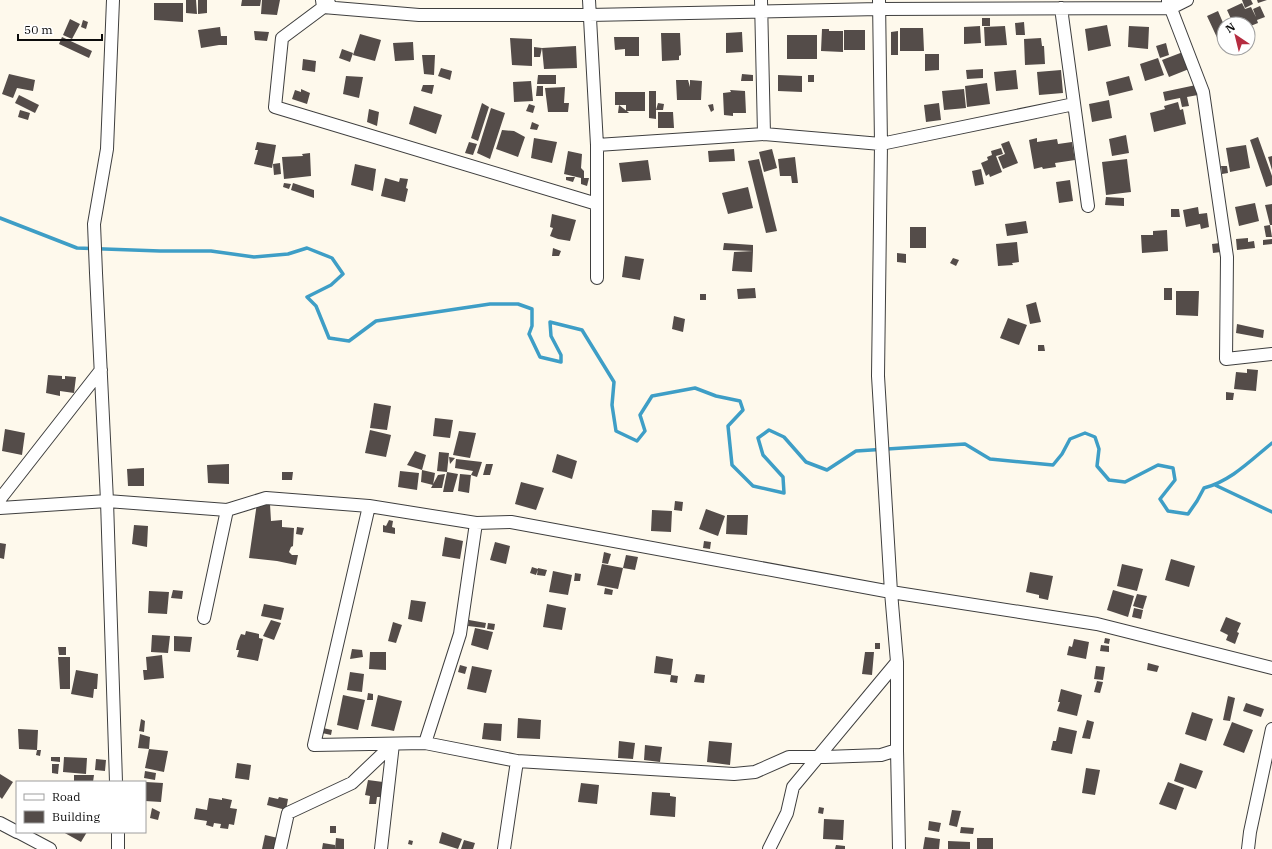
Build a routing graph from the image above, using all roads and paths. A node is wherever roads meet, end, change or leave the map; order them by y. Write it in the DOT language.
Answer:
graph roads {
  1 [pos="113,0"];
  2 [pos="333,0"];
  3 [pos="589,0"];
  4 [pos="1187,0"];
  5 [pos="323,4"];
  6 [pos="879,4"];
  7 [pos="1169,4"];
  8 [pos="761,6"];
  9 [pos="1061,8"];
  10 [pos="589,15"];
  11 [pos="1074,104"];
  12 [pos="764,134"];
  13 [pos="881,144"];
  14 [pos="597,145"];
  15 [pos="597,204"];
  16 [pos="1088,206"];
  17 [pos="597,278"];
  18 [pos="1272,354"];
  19 [pos="101,370"];
  20 [pos="0,499"];
  21 [pos="107,501"];
  22 [pos="369,506"];
  23 [pos="0,508"];
  24 [pos="227,510"];
  25 [pos="476,523"];
  26 [pos="891,592"];
  27 [pos="204,618"];
  28 [pos="897,662"];
  29 [pos="1272,668"];
  30 [pos="1272,729"];
  31 [pos="425,743"];
  32 [pos="393,744"];
  33 [pos="897,750"];
  34 [pos="818,757"];
  35 [pos="517,761"];
  36 [pos="116,781"];
  37 [pos="0,823"];
  38 [pos="16,831"];
  39 [pos="19,833"];
  40 [pos="118,833"];
  41 [pos="50,849"];
  42 [pos="118,849"];
  43 [pos="280,849"];
  44 [pos="381,849"];
  45 [pos="504,849"];
  46 [pos="769,849"];
  47 [pos="899,849"];
  48 [pos="1248,849"];
  1 -- 19 [label="street"];
  2 -- 5 [label="street"];
  3 -- 10 [label="street"];
  4 -- 7 [label="street"];
  5 -- 10 [label="street"];
  5 -- 15 [label="street"];
  6 -- 8 [label="street"];
  6 -- 9 [label="street"];
  6 -- 13 [label="street"];
  7 -- 9 [label="street"];
  7 -- 18 [label="street"];
  8 -- 10 [label="street"];
  8 -- 12 [label="street"];
  9 -- 11 [label="street"];
  10 -- 14 [label="street"];
  11 -- 13 [label="street"];
  11 -- 16 [label="street"];
  12 -- 13 [label="street"];
  12 -- 14 [label="street"];
  13 -- 26 [label="street"];
  14 -- 15 [label="street"];
  15 -- 17 [label="street"];
  19 -- 20 [label="street"];
  19 -- 21 [label="street"];
  21 -- 23 [label="street"];
  21 -- 24 [label="street"];
  21 -- 36 [label="street"];
  22 -- 24 [label="street"];
  22 -- 25 [label="street"];
  22 -- 32 [label="street"];
  24 -- 27 [label="street"];
  25 -- 26 [label="street"];
  25 -- 31 [label="street"];
  26 -- 28 [label="street"];
  26 -- 29 [label="street"];
  28 -- 33 [label="street"];
  28 -- 34 [label="street"];
  30 -- 48 [label="street"];
  31 -- 32 [label="street"];
  31 -- 35 [label="street"];
  32 -- 43 [label="street"];
  32 -- 44 [label="street"];
  33 -- 34 [label="street"];
  33 -- 47 [label="street"];
  34 -- 35 [label="street"];
  34 -- 46 [label="street"];
  35 -- 45 [label="street"];
  37 -- 38 [label="street"];
  39 -- 41 [label="street"];
  40 -- 42 [label="street"];
}
